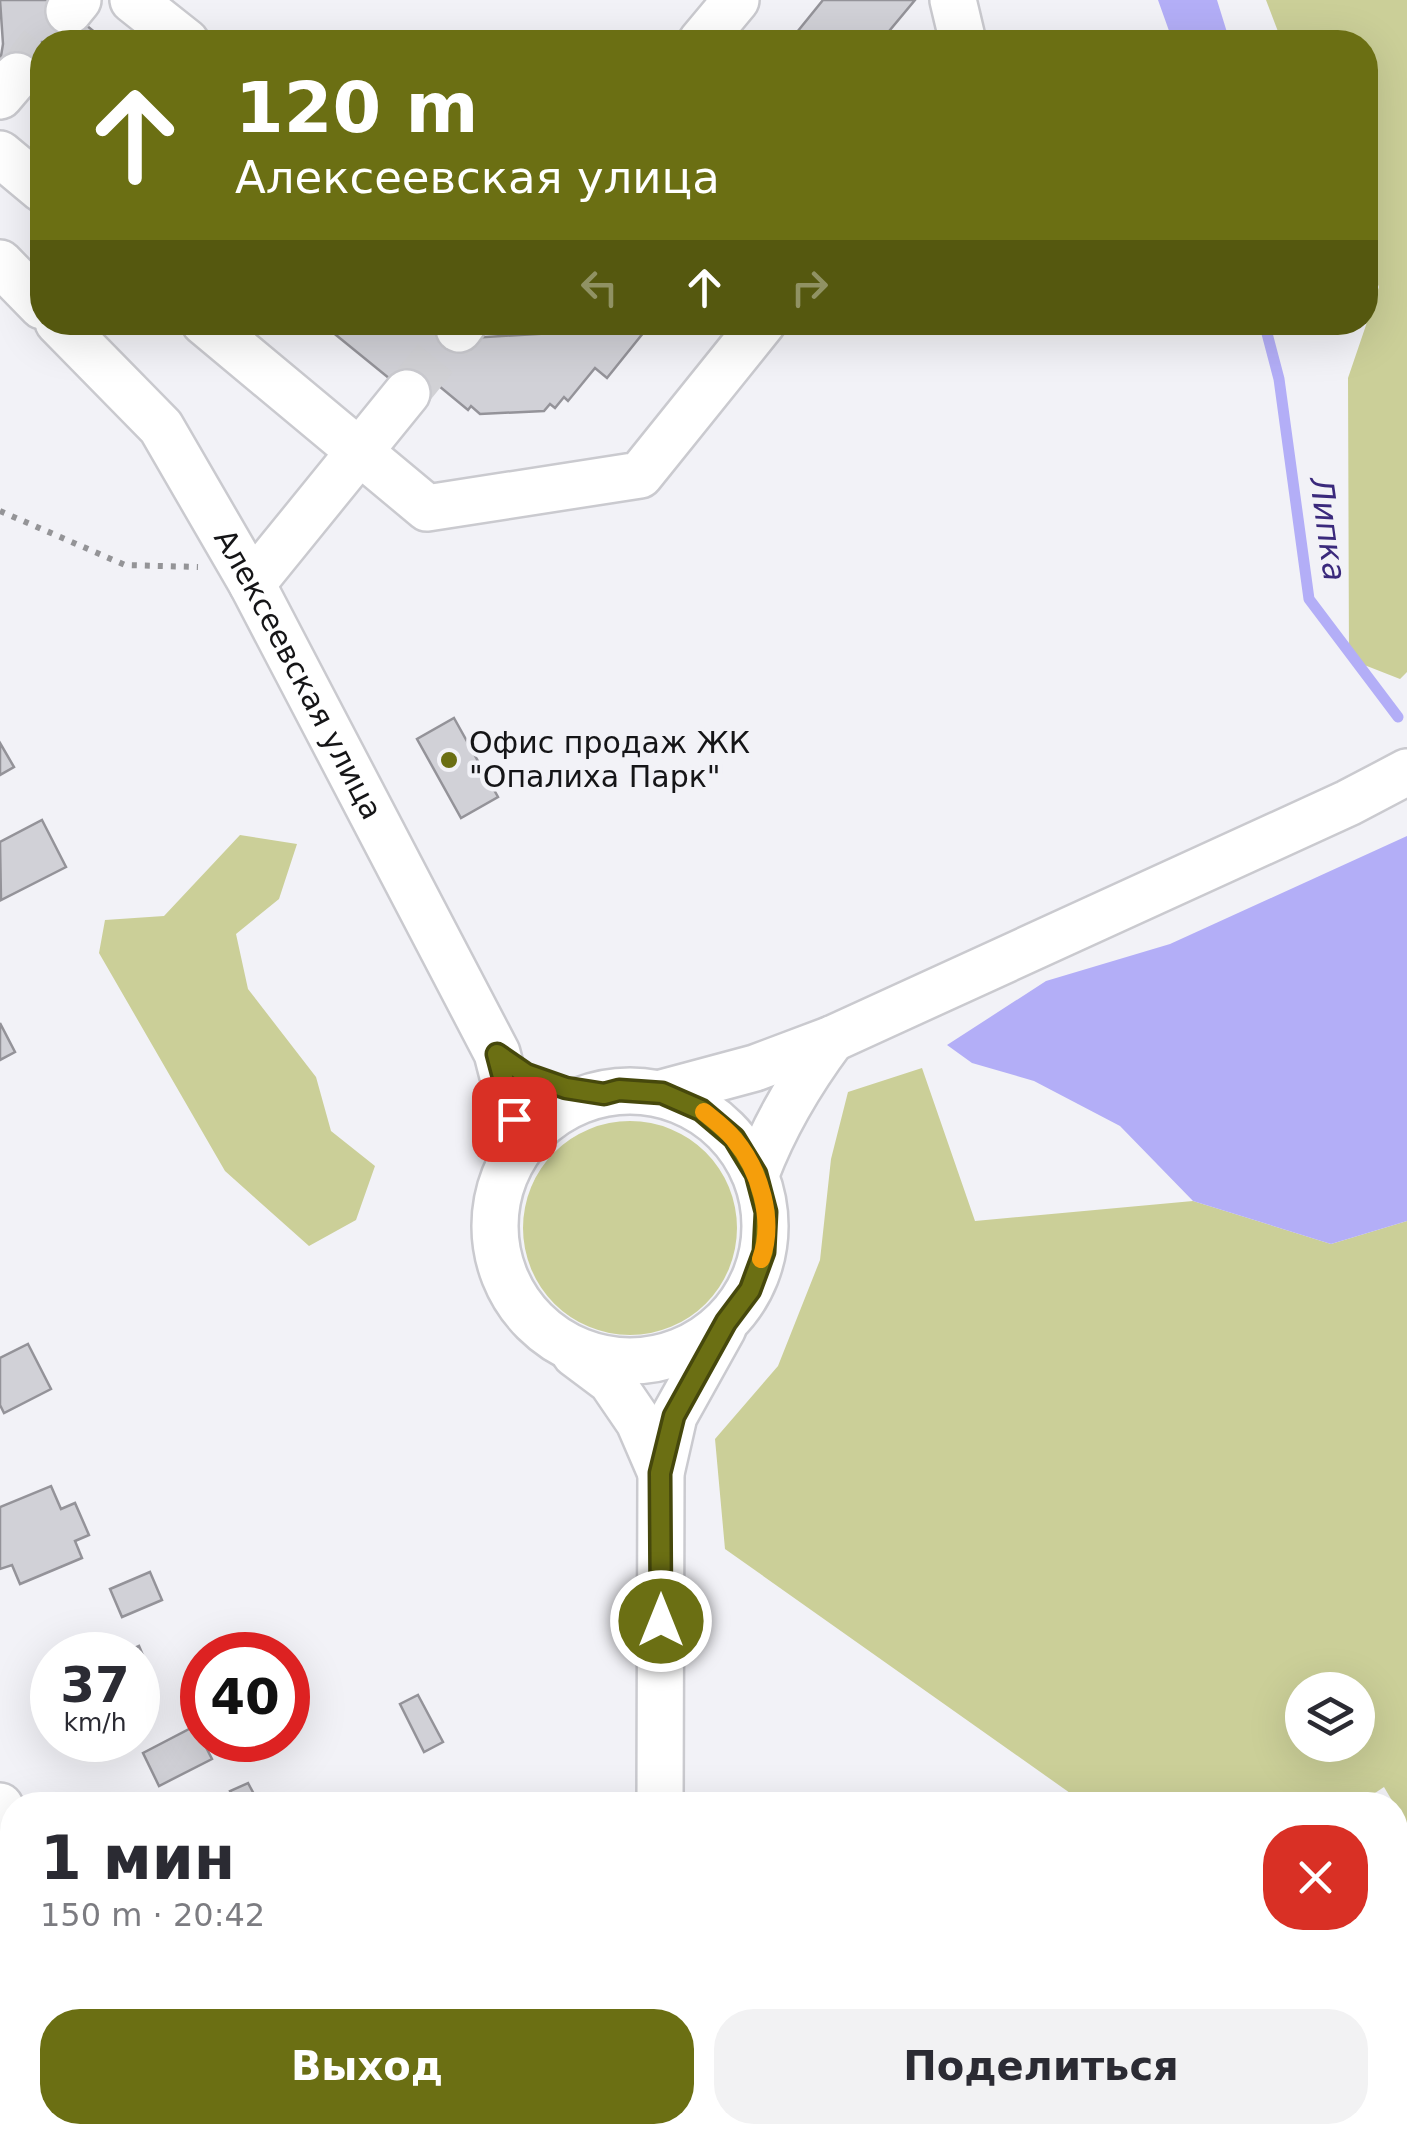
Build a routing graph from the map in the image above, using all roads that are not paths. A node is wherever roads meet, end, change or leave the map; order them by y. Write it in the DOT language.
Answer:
graph roads {
  1 [pos="133,0"];
  2 [pos="736,0"];
  3 [pos="953,0"];
  4 [pos="171,30"];
  5 [pos="711,30"];
  6 [pos="959,30"];
  7 [pos="0,154"];
  8 [pos="30,179"];
  9 [pos="0,263"];
  10 [pos="30,294"];
  11 [pos="71,335"];
  12 [pos="220,335"];
  13 [pos="753,335"];
  14 [pos="407,393"];
  15 [pos="360,452"];
  16 [pos="248,576"];
  17 [pos="1407,772"];
  18 [pos="832,1039"];
  19 [pos="497,1054"];
  20 [pos="662,1093"];
  21 [pos="604,1094"];
  22 [pos="512,1156"];
  23 [pos="756,1174"];
  24 [pos="726,1322"];
  25 [pos="566,1347"];
  26 [pos="660,1473"];
  27 [pos="660,1792"];
  1 -- 4 [label="street"];
  2 -- 5 [label="street"];
  3 -- 6 [label="street"];
  7 -- 8 [label="street"];
  9 -- 10 [label="street"];
  11 -- 16 [label="street, Алексеевская улица"];
  12 -- 15 [label="street"];
  13 -- 15 [label="street"];
  14 -- 15 [label="street"];
  15 -- 16 [label="street"];
  16 -- 19 [label="street, Алексеевская улица"];
  17 -- 18 [label="street"];
  18 -- 20 [label="street"];
  18 -- 23 [label="street"];
  19 -- 21 [label="street"];
  19 -- 22 [label="street, Алексеевская улица"];
  20 -- 21 [label="street"];
  20 -- 23 [label="street"];
  21 -- 22 [label="street"];
  22 -- 25 [label="street"];
  23 -- 24 [label="street"];
  24 -- 25 [label="street"];
  24 -- 26 [label="street"];
  25 -- 26 [label="street"];
  26 -- 27 [label="street"];
}
